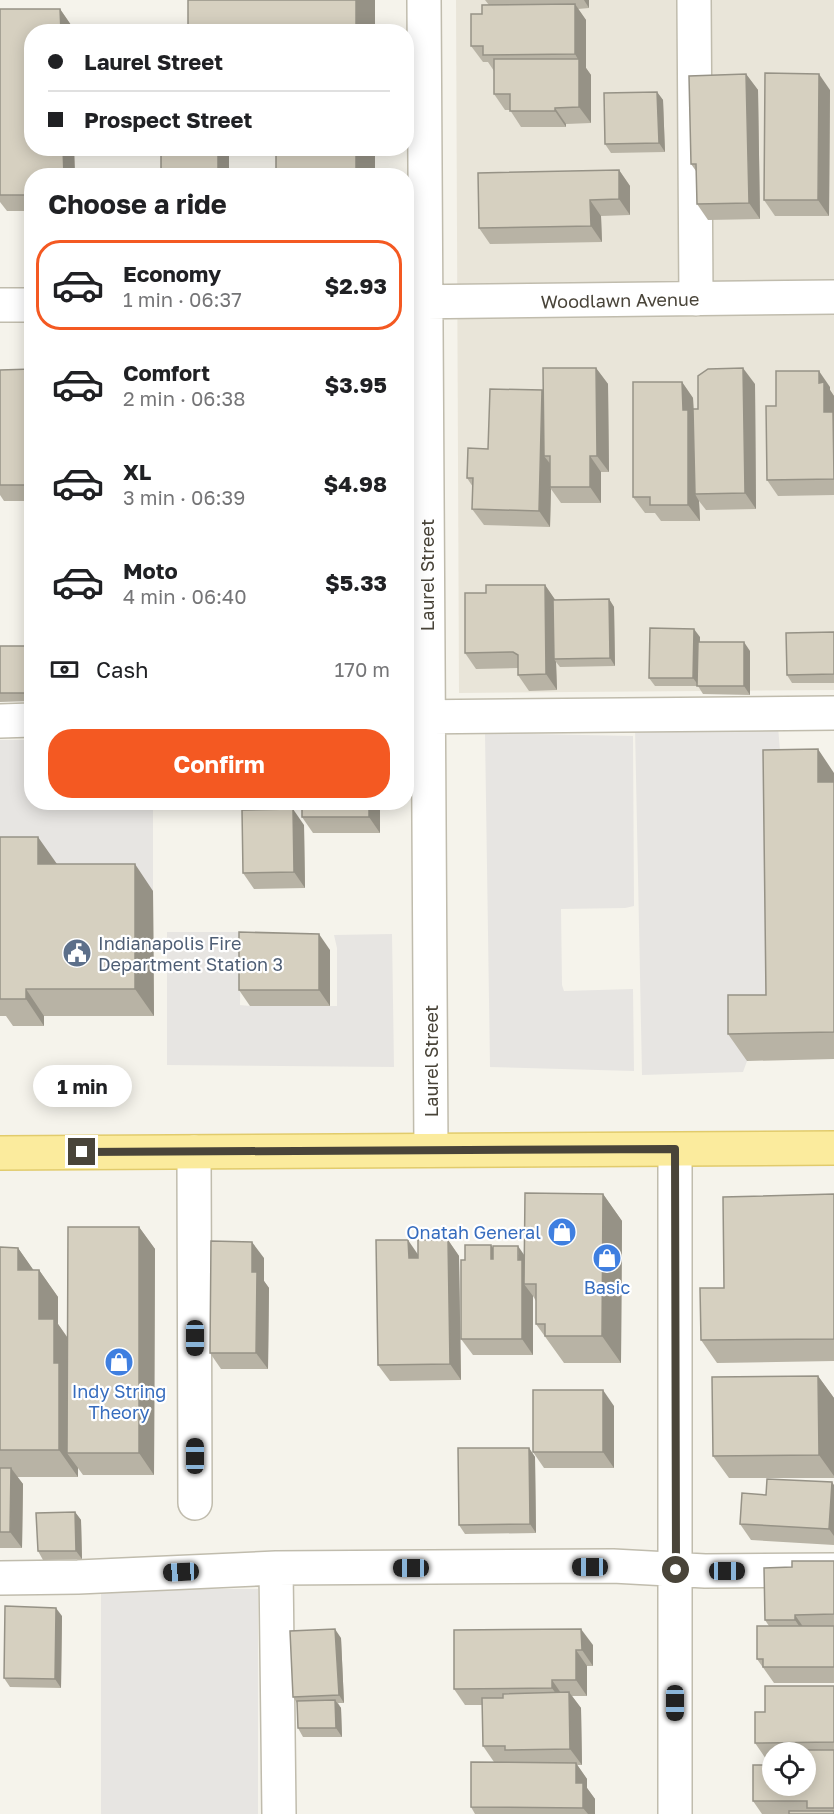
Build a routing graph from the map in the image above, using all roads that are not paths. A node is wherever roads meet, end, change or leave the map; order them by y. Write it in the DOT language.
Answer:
graph roads {
  1 [pos="424,0"];
  2 [pos="694,0"];
  3 [pos="834,297"];
  4 [pos="696,299"];
  5 [pos="416,302"];
  6 [pos="0,305"];
  7 [pos="24,305"];
  8 [pos="834,713"];
  9 [pos="418,717"];
  10 [pos="24,720"];
  11 [pos="0,721"];
  12 [pos="834,1148"];
  13 [pos="675,1149"];
  14 [pos="431,1150"];
  15 [pos="194,1152"];
  16 [pos="0,1153"];
  17 [pos="195,1503"];
  18 [pos="276,1569"];
  19 [pos="676,1570"];
  20 [pos="834,1570"];
  21 [pos="0,1578"];
  22 [pos="279,1814"];
  23 [pos="675,1814"];
  1 -- 5 [label="street, Laurel Street"];
  2 -- 4 [label="street"];
  3 -- 4 [label="street, Woodlawn Avenue"];
  4 -- 5 [label="street, Woodlawn Avenue"];
  5 -- 9 [label="street, Laurel Street"];
  6 -- 7 [label="street"];
  8 -- 9 [label="street"];
  9 -- 14 [label="street, Laurel Street"];
  10 -- 11 [label="street"];
  12 -- 13 [label="main road"];
  13 -- 14 [label="main road"];
  13 -- 19 [label="street"];
  14 -- 15 [label="main road"];
  15 -- 16 [label="main road"];
  15 -- 17 [label="street"];
  18 -- 19 [label="street"];
  18 -- 21 [label="street"];
  18 -- 22 [label="street"];
  19 -- 20 [label="street"];
  19 -- 23 [label="street"];
}
